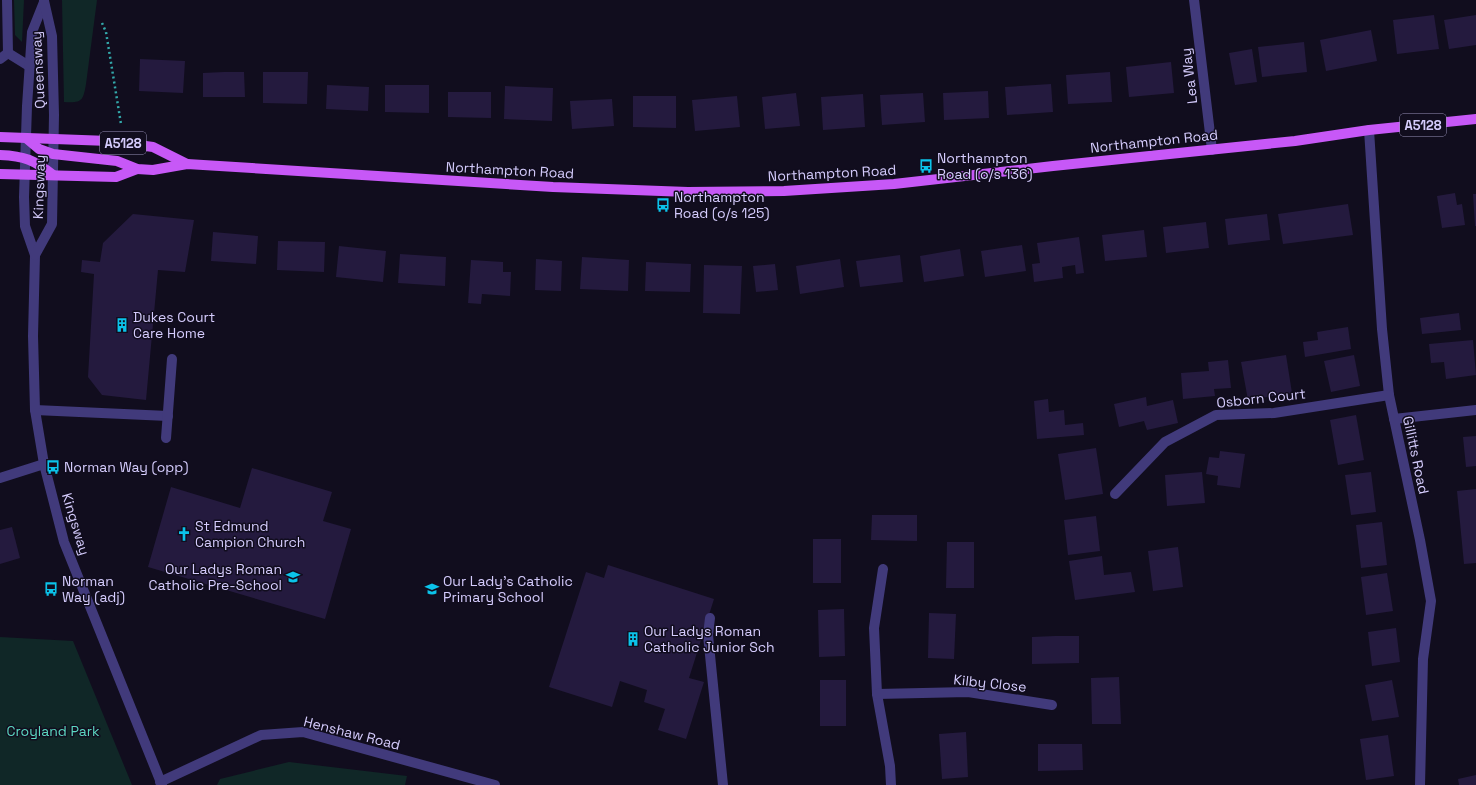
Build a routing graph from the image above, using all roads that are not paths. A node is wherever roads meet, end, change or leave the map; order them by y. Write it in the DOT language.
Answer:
graph roads {
  1 [pos="7,0"];
  2 [pos="1194,0"];
  3 [pos="44,1"];
  4 [pos="4,56"];
  5 [pos="29,66"];
  6 [pos="1476,119"];
  7 [pos="1369,130"];
  8 [pos="0,137"];
  9 [pos="26,138"];
  10 [pos="54,138"];
  11 [pos="1212,150"];
  12 [pos="54,154"];
  13 [pos="0,155"];
  14 [pos="25,158"];
  15 [pos="187,164"];
  16 [pos="136,169"];
  17 [pos="0,174"];
  18 [pos="25,175"];
  19 [pos="53,175"];
  20 [pos="34,255"];
  21 [pos="172,359"];
  22 [pos="1389,395"];
  23 [pos="35,410"];
  24 [pos="1476,410"];
  25 [pos="168,416"];
  26 [pos="1394,419"];
  27 [pos="166,438"];
  28 [pos="44,464"];
  29 [pos="0,478"];
  30 [pos="1115,494"];
  31 [pos="883,569"];
  32 [pos="710,618"];
  33 [pos="877,694"];
  34 [pos="1052,705"];
  35 [pos="474,782"];
  36 [pos="161,783"];
  37 [pos="495,785"];
  38 [pos="723,785"];
  39 [pos="891,785"];
  40 [pos="1420,785"];
  1 -- 4 [label="street, Queensway"];
  2 -- 11 [label="street, Lea Way"];
  3 -- 5 [label="street, Queensway"];
  3 -- 10 [label="street, Queensway"];
  4 -- 5 [label="street, Queensway"];
  5 -- 9 [label="street, Queensway"];
  6 -- 7 [label="main road, Northampton Road / A5128"];
  7 -- 11 [label="main road, Northampton Road / A5128"];
  7 -- 22 [label="street, Gillitts Road"];
  8 -- 9 [label="main road, Northampton Road / A5128"];
  9 -- 10 [label="main road, Northampton Road / A5128"];
  9 -- 12 [label="main road, Northampton Road / A5128"];
  9 -- 14 [label="street, Queensway"];
  10 -- 12 [label="street, Kingsway"];
  10 -- 15 [label="main road, Northampton Road / A5128"];
  11 -- 15 [label="main road, Northampton Road / A5128"];
  12 -- 16 [label="main road, Northampton Road / A5128"];
  12 -- 19 [label="street, Kingsway"];
  13 -- 14 [label="main road"];
  14 -- 18 [label="street, Queensway"];
  14 -- 19 [label="main road"];
  15 -- 16 [label="main road, Northampton Road / A5128"];
  16 -- 19 [label="main road, Northampton Road / A5128"];
  17 -- 18 [label="main road, Northampton Road / A5128"];
  18 -- 19 [label="main road, Northampton Road / A5128"];
  18 -- 20 [label="street, Kingsway"];
  19 -- 20 [label="street, Kingsway"];
  20 -- 23 [label="street, Kingsway"];
  21 -- 25 [label="street"];
  22 -- 26 [label="street, Gillitts Road"];
  22 -- 30 [label="street, Osborn Court"];
  23 -- 25 [label="street"];
  23 -- 28 [label="street, Kingsway"];
  24 -- 26 [label="street"];
  25 -- 27 [label="street"];
  26 -- 40 [label="street, Gillitts Road"];
  28 -- 29 [label="street"];
  28 -- 36 [label="street, Kingsway"];
  31 -- 33 [label="street"];
  32 -- 38 [label="street"];
  33 -- 34 [label="street, Kilby Close"];
  33 -- 39 [label="street"];
  35 -- 36 [label="street, Henshaw Road"];
  35 -- 37 [label="street, Henshaw Road"];
}
